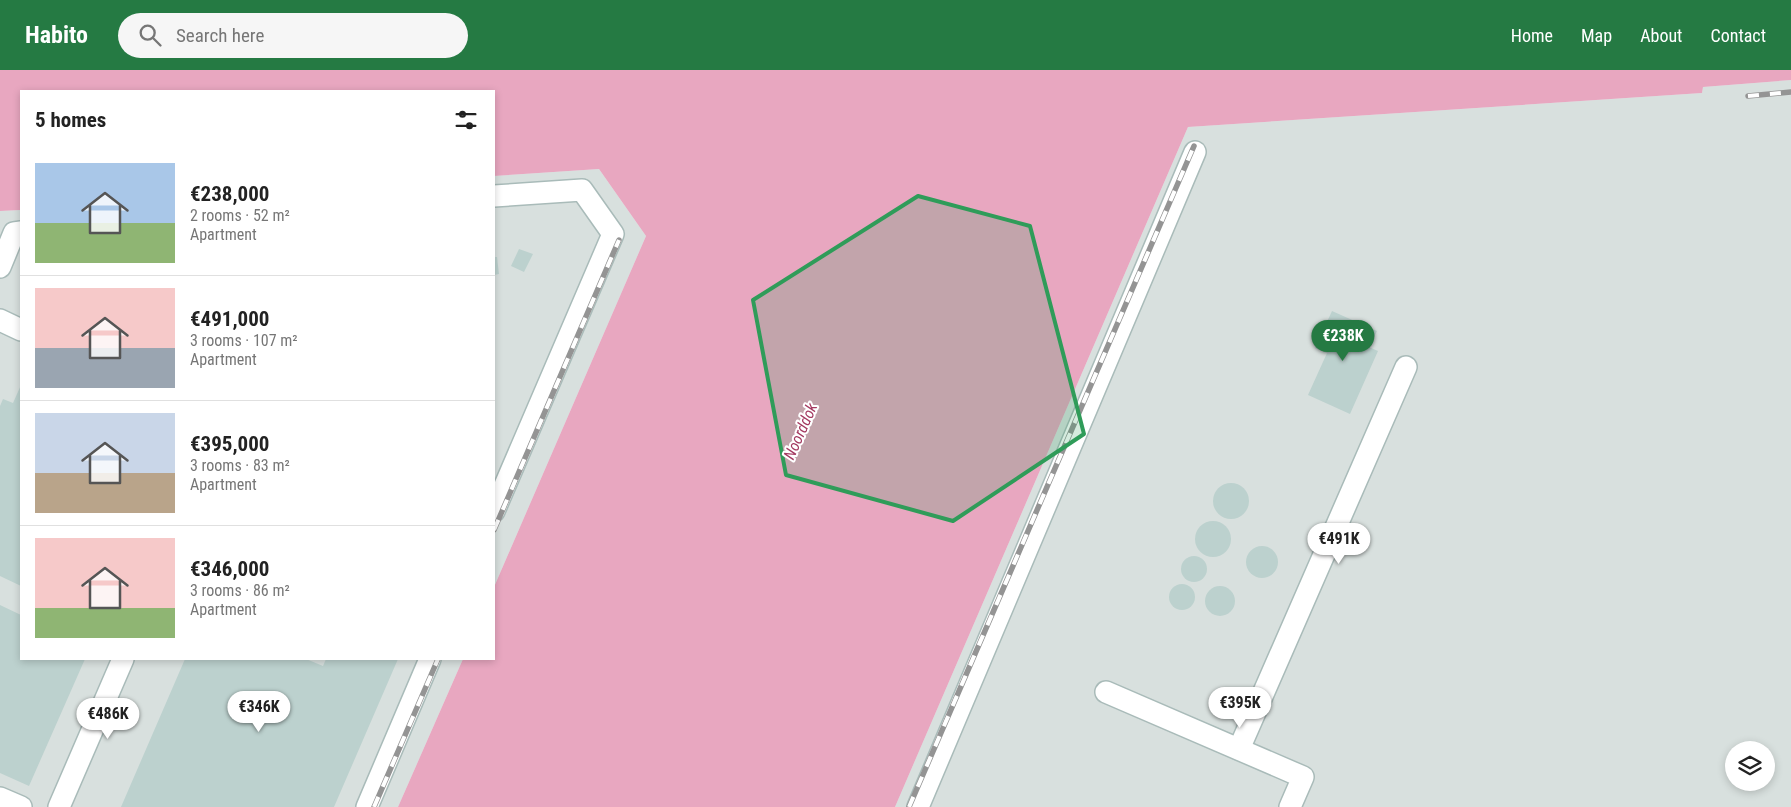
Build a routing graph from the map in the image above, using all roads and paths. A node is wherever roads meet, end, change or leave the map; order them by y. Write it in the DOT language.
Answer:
graph roads {
  1 [pos="1195,152"];
  2 [pos="495,196"];
  3 [pos="20,232"];
  4 [pos="0,267"];
  5 [pos="0,320"];
  6 [pos="20,330"];
  7 [pos="1406,367"];
  8 [pos="495,509"];
  9 [pos="123,660"];
  10 [pos="430,660"];
  11 [pos="1106,692"];
  12 [pos="1239,749"];
  13 [pos="0,798"];
  14 [pos="21,807"];
  15 [pos="59,807"];
  16 [pos="367,807"];
  17 [pos="918,807"];
  18 [pos="1290,807"];
  1 -- 17 [label="street"];
  2 -- 8 [label="street"];
  3 -- 4 [label="street"];
  5 -- 6 [label="street"];
  7 -- 12 [label="street"];
  9 -- 15 [label="street"];
  10 -- 16 [label="street"];
  11 -- 12 [label="street"];
  12 -- 18 [label="street"];
  13 -- 14 [label="street"];
}
